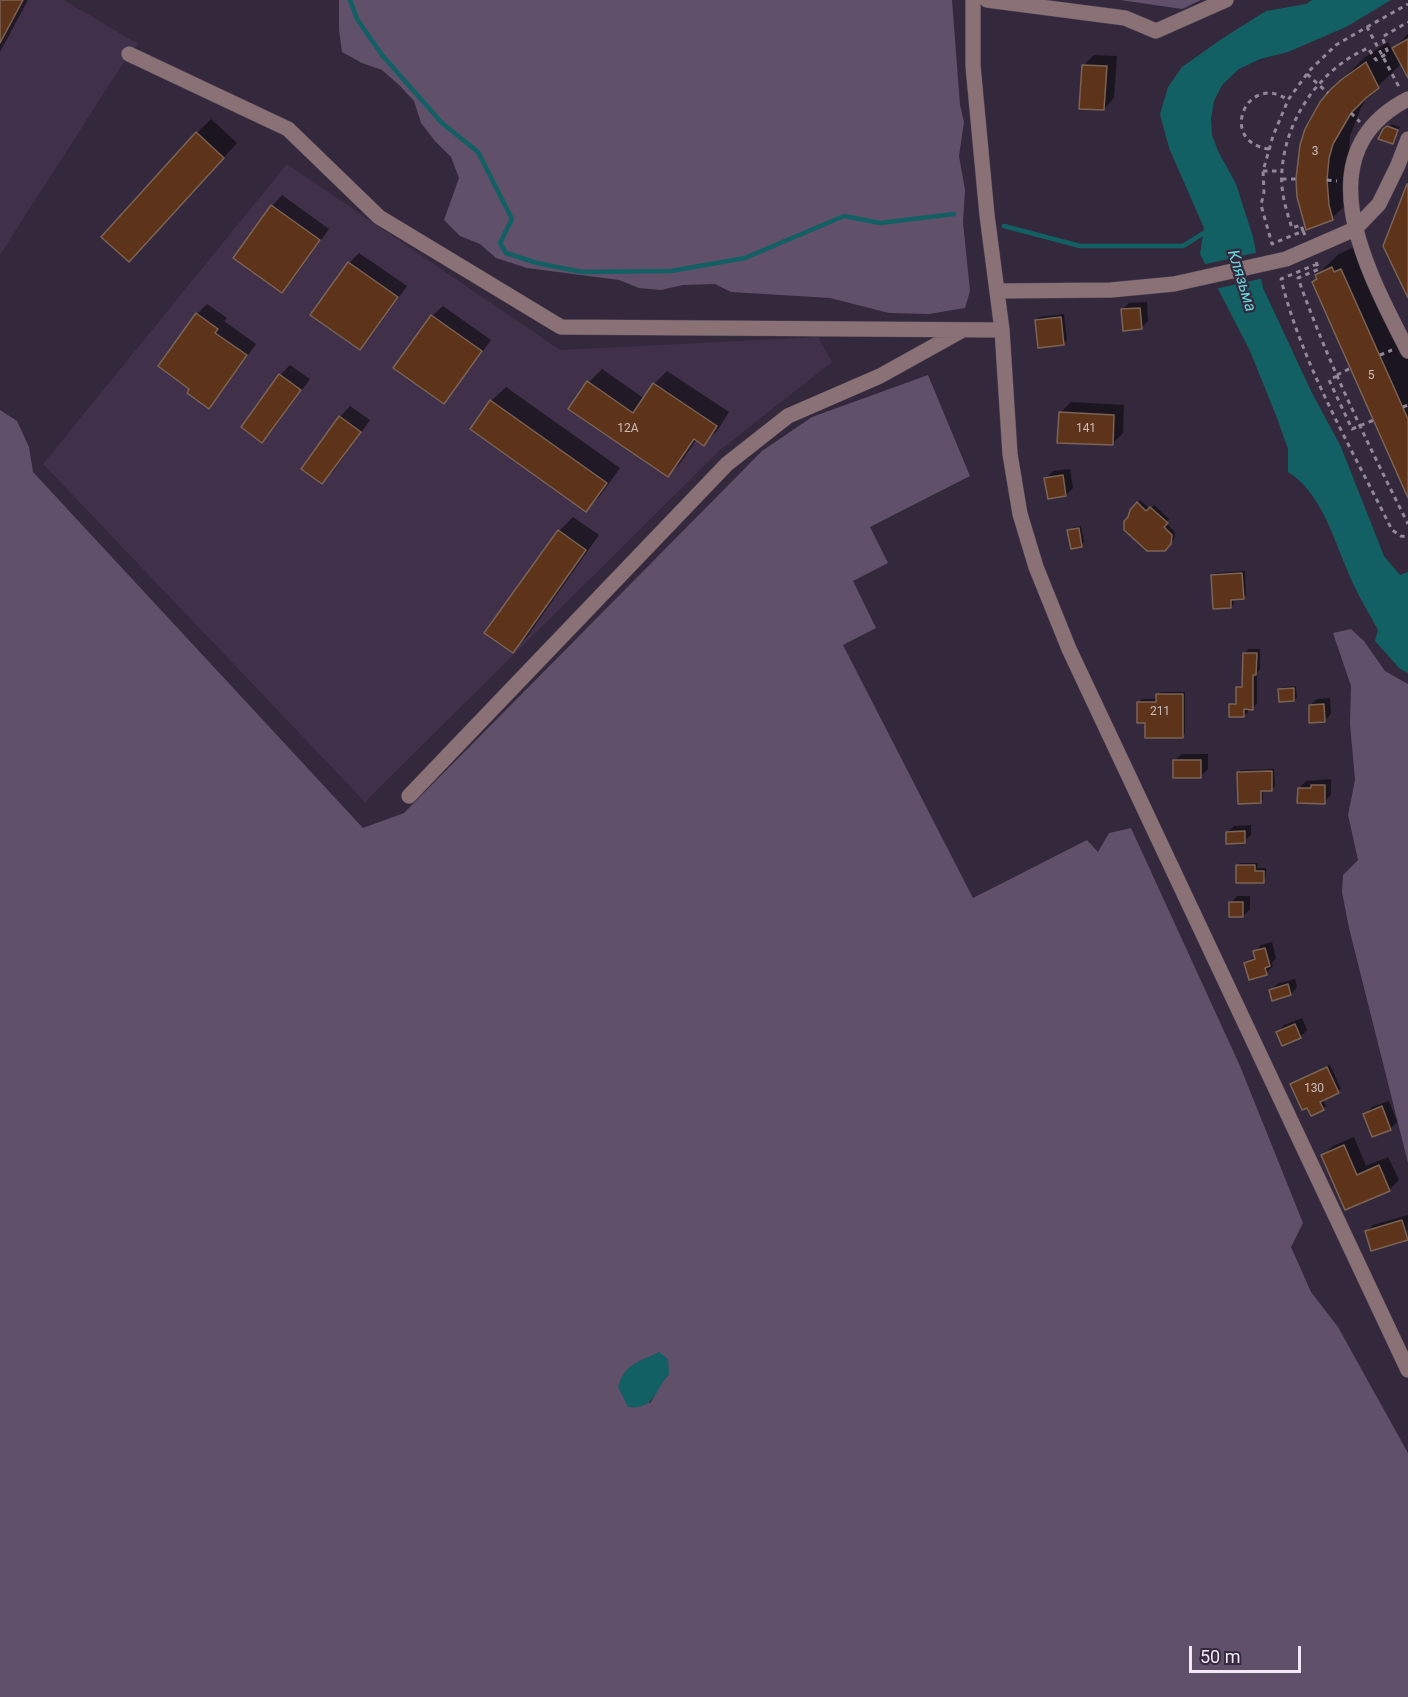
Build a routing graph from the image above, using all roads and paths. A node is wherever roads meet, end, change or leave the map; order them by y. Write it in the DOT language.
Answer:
graph roads {
  1 [pos="973,0"];
  2 [pos="987,0"];
  3 [pos="1226,0"];
  4 [pos="1408,4"];
  5 [pos="1408,22"];
  6 [pos="1368,27"];
  7 [pos="129,54"];
  8 [pos="1383,57"];
  9 [pos="1307,74"];
  10 [pos="1319,84"];
  11 [pos="1328,93"];
  12 [pos="1407,99"];
  13 [pos="1288,100"];
  14 [pos="1351,113"];
  15 [pos="1362,123"];
  16 [pos="1408,139"];
  17 [pos="1269,149"];
  18 [pos="1263,171"];
  19 [pos="1282,171"];
  20 [pos="1282,179"];
  21 [pos="1296,179"];
  22 [pos="1327,180"];
  23 [pos="1341,181"];
  24 [pos="1355,229"];
  25 [pos="1314,258"];
  26 [pos="1317,264"];
  27 [pos="997,291"];
  28 [pos="964,330"];
  29 [pos="1002,330"];
  30 [pos="1392,350"];
  31 [pos="1408,351"];
  32 [pos="1380,356"];
  33 [pos="1351,368"];
  34 [pos="1337,375"];
  35 [pos="1408,405"];
  36 [pos="1341,406"];
  37 [pos="1403,407"];
  38 [pos="1333,410"];
  39 [pos="1374,420"];
  40 [pos="1360,426"];
  41 [pos="1408,524"];
  42 [pos="1408,537"];
  43 [pos="409,796"];
  44 [pos="1408,1370"];
  1 -- 27 [label="street"];
  2 -- 3 [label="street"];
  4 -- 6 [label="path"];
  5 -- 8 [label="path"];
  6 -- 8 [label="path"];
  6 -- 9 [label="path"];
  7 -- 28 [label="street"];
  8 -- 10 [label="path"];
  8 -- 12 [label="path"];
  9 -- 10 [label="path"];
  9 -- 13 [label="path"];
  10 -- 11 [label="path"];
  10 -- 19 [label="path"];
  12 -- 24 [label="street"];
  13 -- 17 [label="path"];
  13 -- 17 [label="path"];
  14 -- 15 [label="path"];
  16 -- 24 [label="street"];
  17 -- 18 [label="path"];
  18 -- 19 [label="path"];
  18 -- 20 [label="path"];
  19 -- 20 [label="path"];
  20 -- 21 [label="path"];
  22 -- 23 [label="path"];
  24 -- 27 [label="street"];
  24 -- 31 [label="street"];
  25 -- 26 [label="path"];
  26 -- 34 [label="path"];
  26 -- 38 [label="path"];
  27 -- 29 [label="street"];
  28 -- 29 [label="street"];
  28 -- 43 [label="street"];
  29 -- 44 [label="street"];
  30 -- 32 [label="path"];
  33 -- 34 [label="path"];
  34 -- 36 [label="path"];
  34 -- 40 [label="path"];
  35 -- 37 [label="path"];
  36 -- 38 [label="path"];
  36 -- 40 [label="path"];
  38 -- 42 [label="path"];
  39 -- 40 [label="path"];
  40 -- 41 [label="path"];
}
